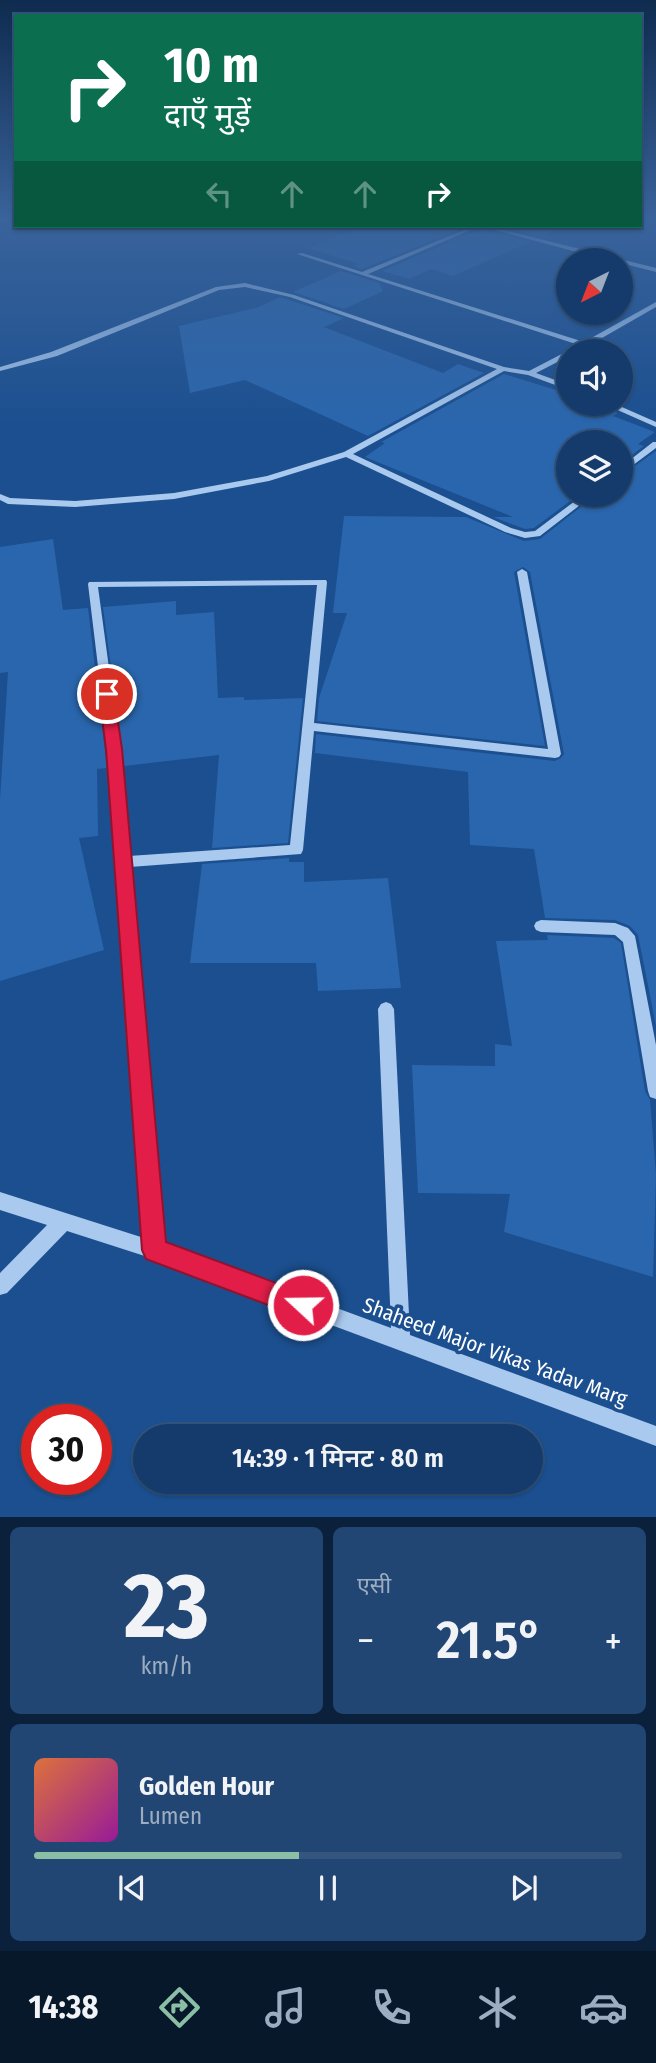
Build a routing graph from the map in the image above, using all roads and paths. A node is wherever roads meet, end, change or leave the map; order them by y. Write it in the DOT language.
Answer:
graph roads {
  1 [pos="220,288"];
  2 [pos="258,288"];
  3 [pos="406,288"];
  4 [pos="656,304"];
  5 [pos="567,339"];
  6 [pos="596,339"];
  7 [pos="556,359"];
  8 [pos="0,369"];
  9 [pos="503,369"];
  10 [pos="530,373"];
  11 [pos="556,383"];
  12 [pos="633,415"];
  13 [pos="656,425"];
  14 [pos="654,448"];
  15 [pos="347,454"];
  16 [pos="633,463"];
  17 [pos="0,497"];
  18 [pos="573,507"];
  19 [pos="523,572"];
  20 [pos="308,726"];
  21 [pos="124,862"];
  22 [pos="541,926"];
  23 [pos="386,1009"];
  24 [pos="656,1091"];
  25 [pos="0,1201"];
  26 [pos="63,1222"];
  27 [pos="154,1250"];
  28 [pos="0,1286"];
  29 [pos="401,1342"];
  30 [pos="656,1436"];
  1 -- 8 [label="street"];
  2 -- 9 [label="street"];
  3 -- 5 [label="street"];
  4 -- 6 [label="street"];
  7 -- 10 [label="street"];
  9 -- 10 [label="street"];
  9 -- 15 [label="street"];
  10 -- 11 [label="street"];
  12 -- 13 [label="street"];
  14 -- 16 [label="street"];
  15 -- 17 [label="street"];
  15 -- 18 [label="street"];
  19 -- 20 [label="street"];
  20 -- 21 [label="street"];
  20 -- 21 [label="street"];
  21 -- 27 [label="street"];
  22 -- 24 [label="street"];
  23 -- 29 [label="street"];
  25 -- 26 [label="street, Shaheed Major Vikas Yadav Marg"];
  26 -- 27 [label="street, Shaheed Major Vikas Yadav Marg"];
  26 -- 28 [label="street"];
  27 -- 29 [label="street, Shaheed Major Vikas Yadav Marg"];
  29 -- 30 [label="street, Shaheed Major Vikas Yadav Marg"];
}
